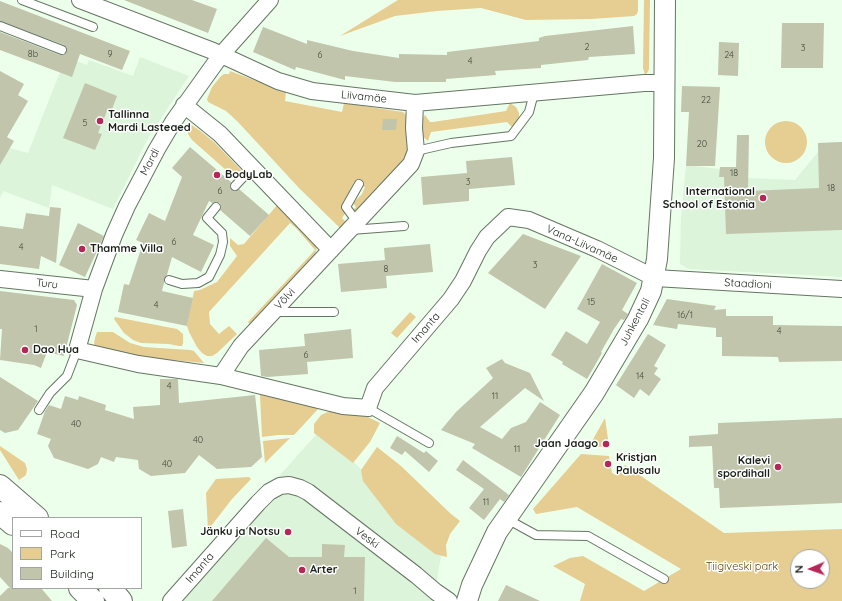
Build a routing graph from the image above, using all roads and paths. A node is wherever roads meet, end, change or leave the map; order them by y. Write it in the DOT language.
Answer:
graph roads {
  1 [pos="22,0"];
  2 [pos="80,0"];
  3 [pos="270,0"];
  4 [pos="665,0"];
  5 [pos="0,26"];
  6 [pos="93,27"];
  7 [pos="62,50"];
  8 [pos="221,55"];
  9 [pos="664,83"];
  10 [pos="534,93"];
  11 [pos="415,102"];
  12 [pos="184,105"];
  13 [pos="416,151"];
  14 [pos="252,168"];
  15 [pos="359,184"];
  16 [pos="235,186"];
  17 [pos="216,207"];
  18 [pos="508,217"];
  19 [pos="354,226"];
  20 [pos="404,226"];
  21 [pos="331,250"];
  22 [pos="655,278"];
  23 [pos="0,279"];
  24 [pos="169,280"];
  25 [pos="842,288"];
  26 [pos="94,289"];
  27 [pos="273,312"];
  28 [pos="334,312"];
  29 [pos="77,350"];
  30 [pos="221,376"];
  31 [pos="368,408"];
  32 [pos="39,410"];
  33 [pos="428,443"];
  34 [pos="0,486"];
  35 [pos="280,486"];
  36 [pos="0,513"];
  37 [pos="36,517"];
  38 [pos="506,519"];
  39 [pos="12,523"];
  40 [pos="664,579"];
  41 [pos="81,589"];
  42 [pos="111,589"];
  43 [pos="93,601"];
  44 [pos="121,601"];
  45 [pos="171,601"];
  46 [pos="449,601"];
  47 [pos="466,601"];
  1 -- 6 [label="lane"];
  2 -- 8 [label="street, Liivamäe"];
  3 -- 8 [label="street, Mardi"];
  4 -- 9 [label="street, Juhkentali"];
  5 -- 7 [label="lane"];
  8 -- 11 [label="street, Liivamäe"];
  8 -- 12 [label="street, Mardi"];
  9 -- 10 [label="street, Liivamäe"];
  9 -- 22 [label="street, Juhkentali"];
  10 -- 11 [label="street, Liivamäe"];
  10 -- 13 [label="lane"];
  11 -- 13 [label="street"];
  12 -- 14 [label="street"];
  12 -- 26 [label="street, Mardi"];
  13 -- 19 [label="street, Võlvi"];
  14 -- 16 [label="lane"];
  14 -- 21 [label="street"];
  15 -- 19 [label="lane"];
  17 -- 24 [label="lane"];
  18 -- 22 [label="street, Vana-Liivamäe"];
  18 -- 31 [label="street, Imanta"];
  19 -- 20 [label="lane"];
  19 -- 21 [label="street, Võlvi"];
  21 -- 27 [label="street, Võlvi"];
  22 -- 25 [label="street, Staadioni"];
  22 -- 38 [label="street, Juhkentali"];
  23 -- 26 [label="street, Turu"];
  26 -- 29 [label="street, Mardi"];
  27 -- 28 [label="lane"];
  27 -- 30 [label="street, Võlvi"];
  29 -- 30 [label="street"];
  29 -- 32 [label="lane"];
  30 -- 31 [label="street"];
  31 -- 33 [label="lane"];
  34 -- 37 [label="main road"];
  35 -- 45 [label="street, Imanta"];
  35 -- 46 [label="street, Veski"];
  36 -- 39 [label="main road"];
  38 -- 40 [label="lane"];
  38 -- 47 [label="street, Juhkentali"];
  41 -- 43 [label="main road"];
  42 -- 44 [label="main road"];
}
